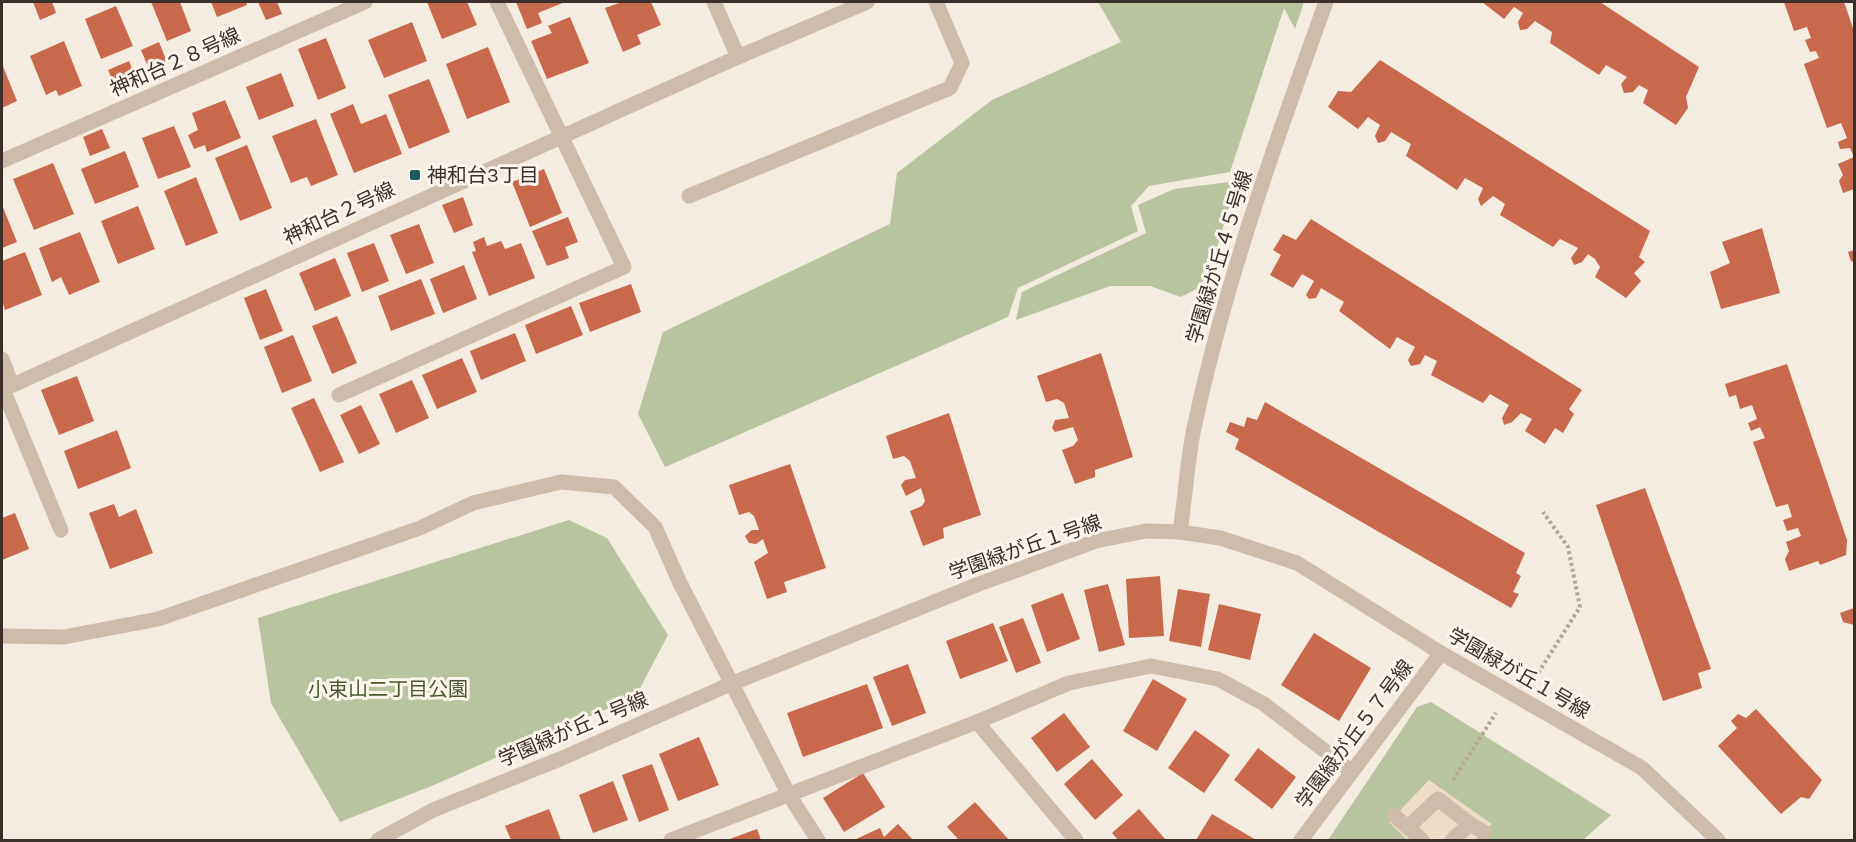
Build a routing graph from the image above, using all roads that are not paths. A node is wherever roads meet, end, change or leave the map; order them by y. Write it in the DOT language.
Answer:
graph roads {
  1 [pos="364,2"];
  2 [pos="497,2"];
  3 [pos="714,2"];
  4 [pos="867,2"];
  5 [pos="936,2"];
  6 [pos="1326,2"];
  7 [pos="738,57"];
  8 [pos="562,134"];
  9 [pos="2,161"];
  10 [pos="689,196"];
  11 [pos="2,359"];
  12 [pos="6,388"];
  13 [pos="339,395"];
  14 [pos="61,530"];
  15 [pos="1180,532"];
  16 [pos="2,636"];
  17 [pos="1441,652"];
  18 [pos="733,683"];
  19 [pos="976,723"];
  20 [pos="1351,771"];
  21 [pos="789,795"];
  22 [pos="1395,816"];
  23 [pos="1470,824"];
  24 [pos="1408,827"];
  25 [pos="1484,832"];
  26 [pos="378,840"];
  27 [pos="671,840"];
  28 [pos="818,840"];
  29 [pos="1076,840"];
  30 [pos="1301,840"];
  31 [pos="1422,840"];
  32 [pos="1452,840"];
  33 [pos="1718,840"];
  1 -- 9 [label="street, 神和台２８号線"];
  2 -- 8 [label="street"];
  3 -- 7 [label="street"];
  4 -- 7 [label="street, 神和台２号線"];
  5 -- 10 [label="street"];
  6 -- 15 [label="street, 学園緑が丘４５号線"];
  7 -- 8 [label="street, 神和台２号線"];
  8 -- 12 [label="street, 神和台２号線"];
  8 -- 13 [label="street"];
  11 -- 12 [label="street"];
  12 -- 14 [label="street"];
  15 -- 17 [label="street, 学園緑が丘１号線"];
  15 -- 18 [label="street, 学園緑が丘１号線"];
  16 -- 18 [label="street"];
  17 -- 20 [label="street, 学園緑が丘５７号線"];
  17 -- 33 [label="street, 学園緑が丘１号線"];
  18 -- 21 [label="street"];
  18 -- 26 [label="street, 学園緑が丘１号線"];
  19 -- 20 [label="street"];
  19 -- 21 [label="street"];
  19 -- 29 [label="street"];
  20 -- 30 [label="street, 学園緑が丘５７号線"];
  21 -- 27 [label="street"];
  21 -- 28 [label="street"];
  22 -- 24 [label="street"];
  23 -- 24 [label="street"];
  23 -- 25 [label="street"];
  23 -- 32 [label="street"];
  24 -- 31 [label="street"];
}
